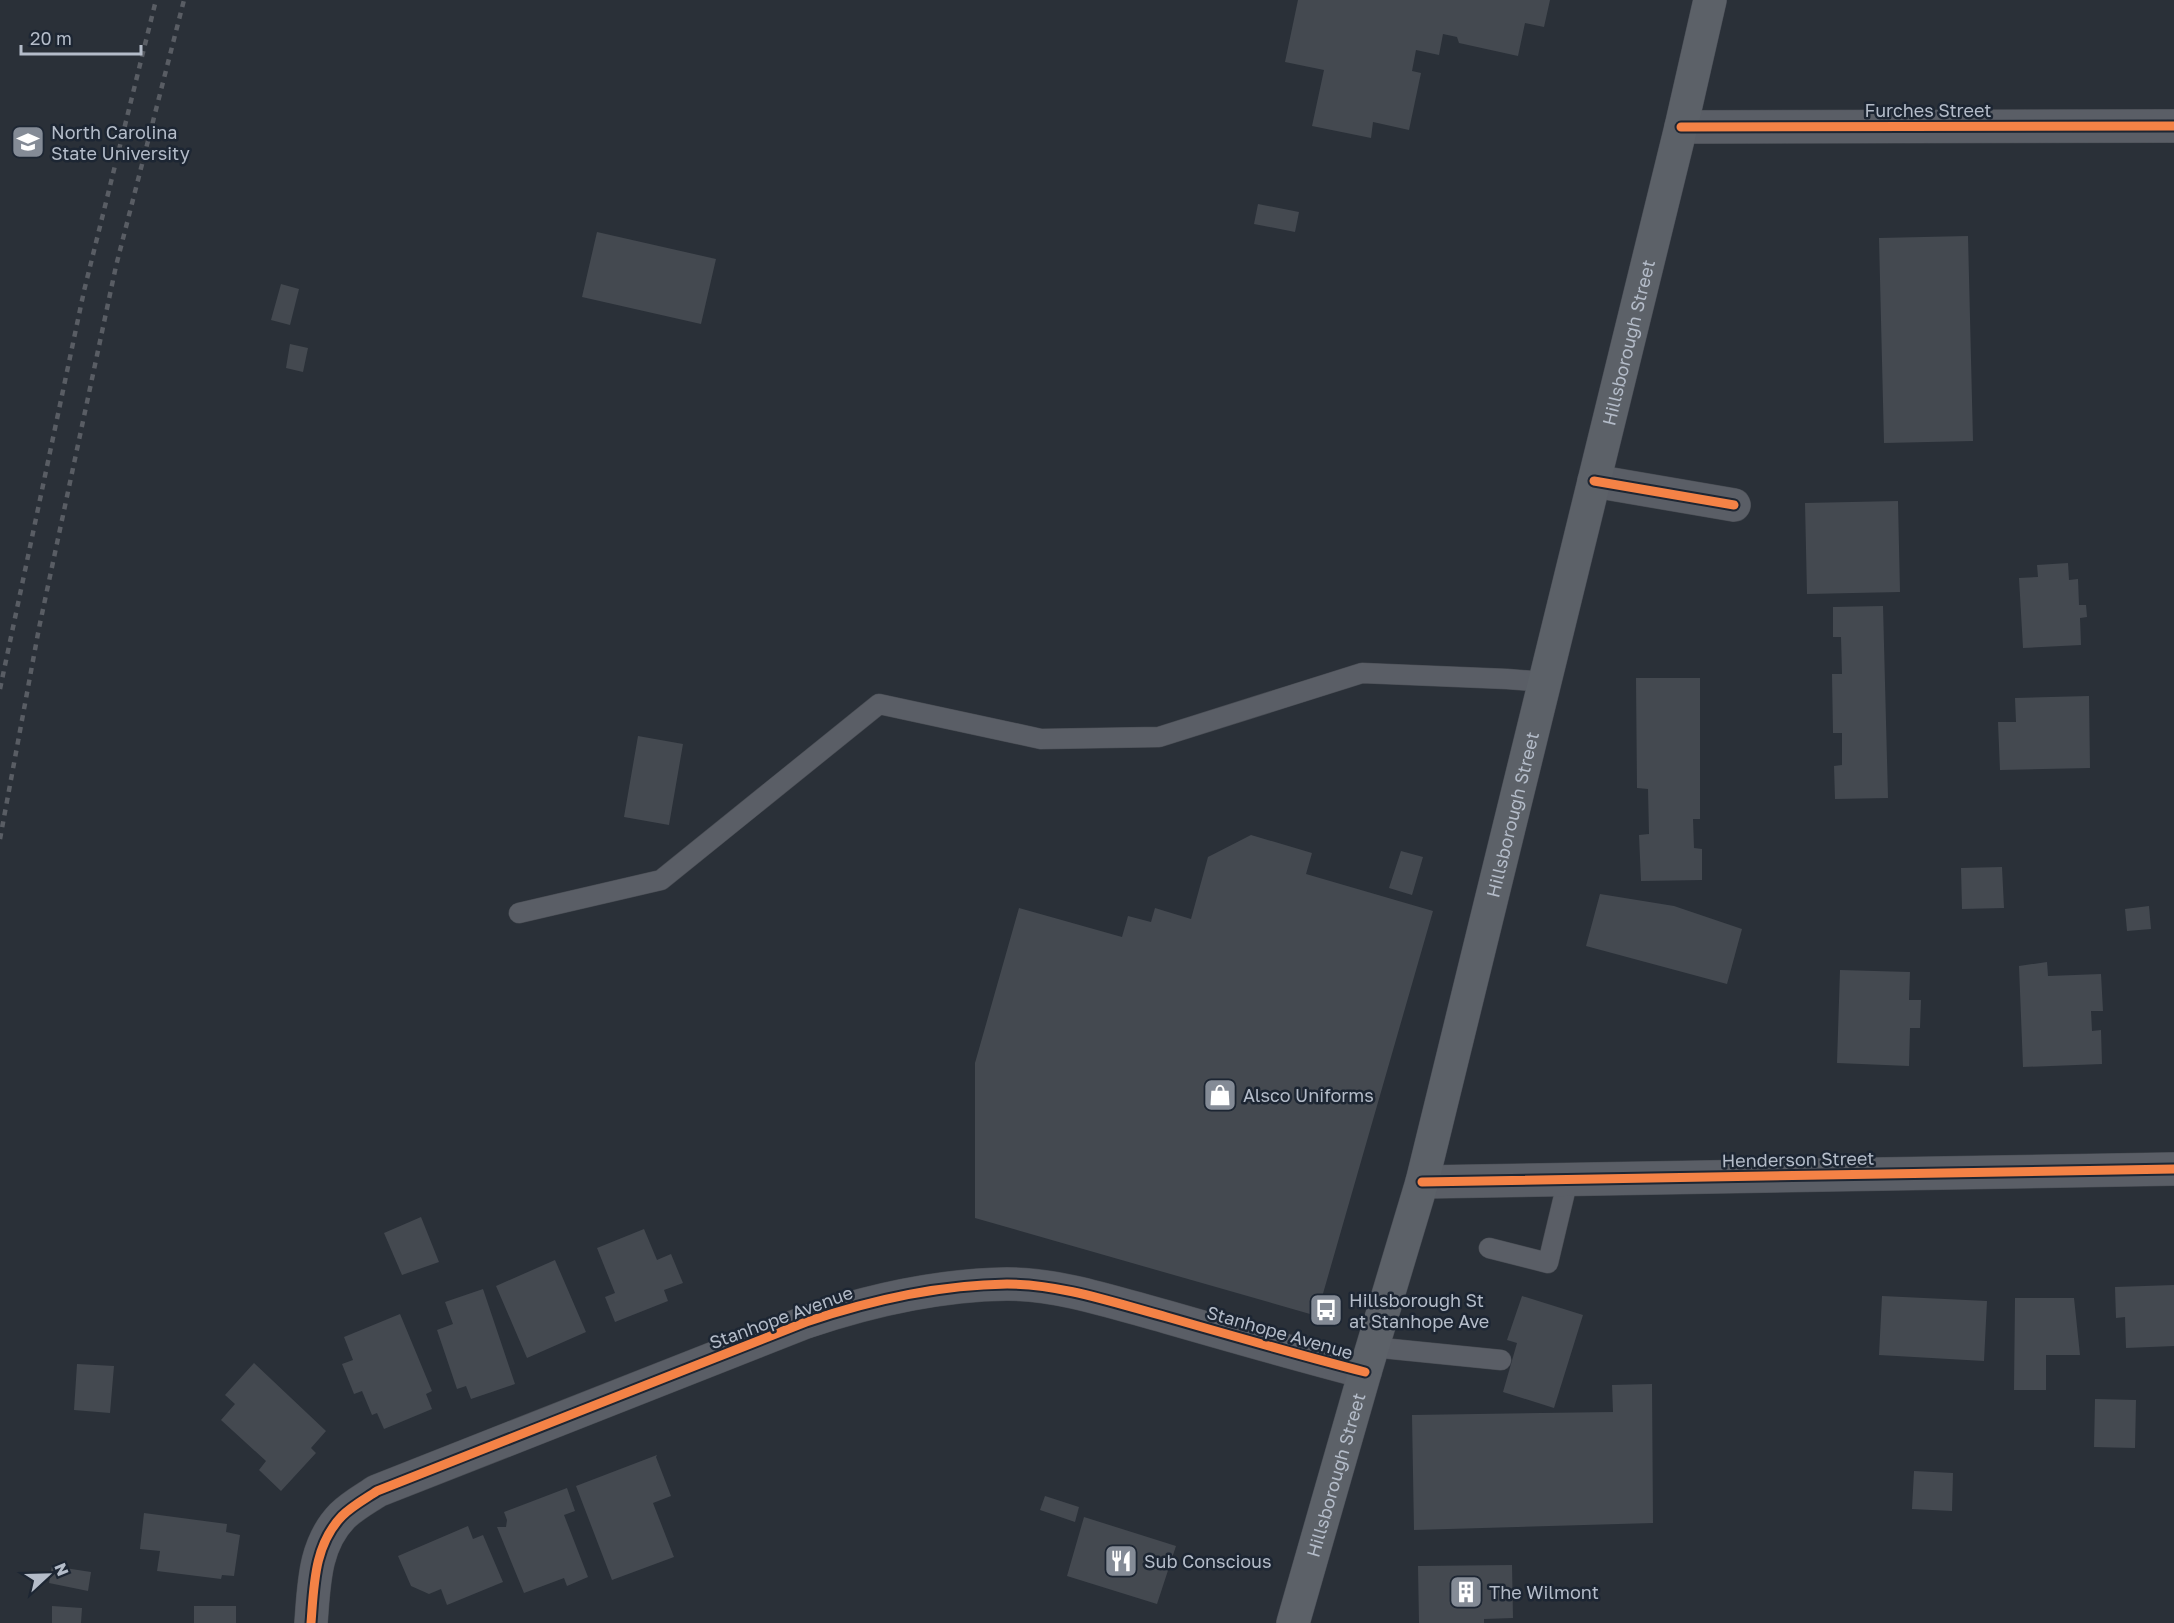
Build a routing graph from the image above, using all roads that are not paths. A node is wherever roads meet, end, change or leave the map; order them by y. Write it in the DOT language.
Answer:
graph roads {
  1 [pos="1710,0"];
  2 [pos="2174,126"];
  3 [pos="1681,127"];
  4 [pos="1594,481"];
  5 [pos="1734,505"];
  6 [pos="1545,682"];
  7 [pos="519,913"];
  8 [pos="2174,1169"];
  9 [pos="1568,1179"];
  10 [pos="1422,1182"];
  11 [pos="1489,1248"];
  12 [pos="1369,1359"];
  13 [pos="1501,1360"];
  14 [pos="311,1623"];
  15 [pos="1293,1623"];
  1 -- 3 [label="main road, Hillsborough Street"];
  2 -- 3 [label="street, Furches Street"];
  3 -- 4 [label="main road, Hillsborough Street"];
  4 -- 5 [label="street"];
  4 -- 6 [label="main road, Hillsborough Street"];
  6 -- 7 [label="lane"];
  6 -- 10 [label="main road, Hillsborough Street"];
  8 -- 9 [label="street, Henderson Street"];
  9 -- 10 [label="street, Henderson Street"];
  9 -- 11 [label="lane"];
  10 -- 12 [label="main road, Hillsborough Street"];
  12 -- 13 [label="lane"];
  12 -- 14 [label="street, Stanhope Avenue"];
  12 -- 15 [label="main road, Hillsborough Street"];
}
